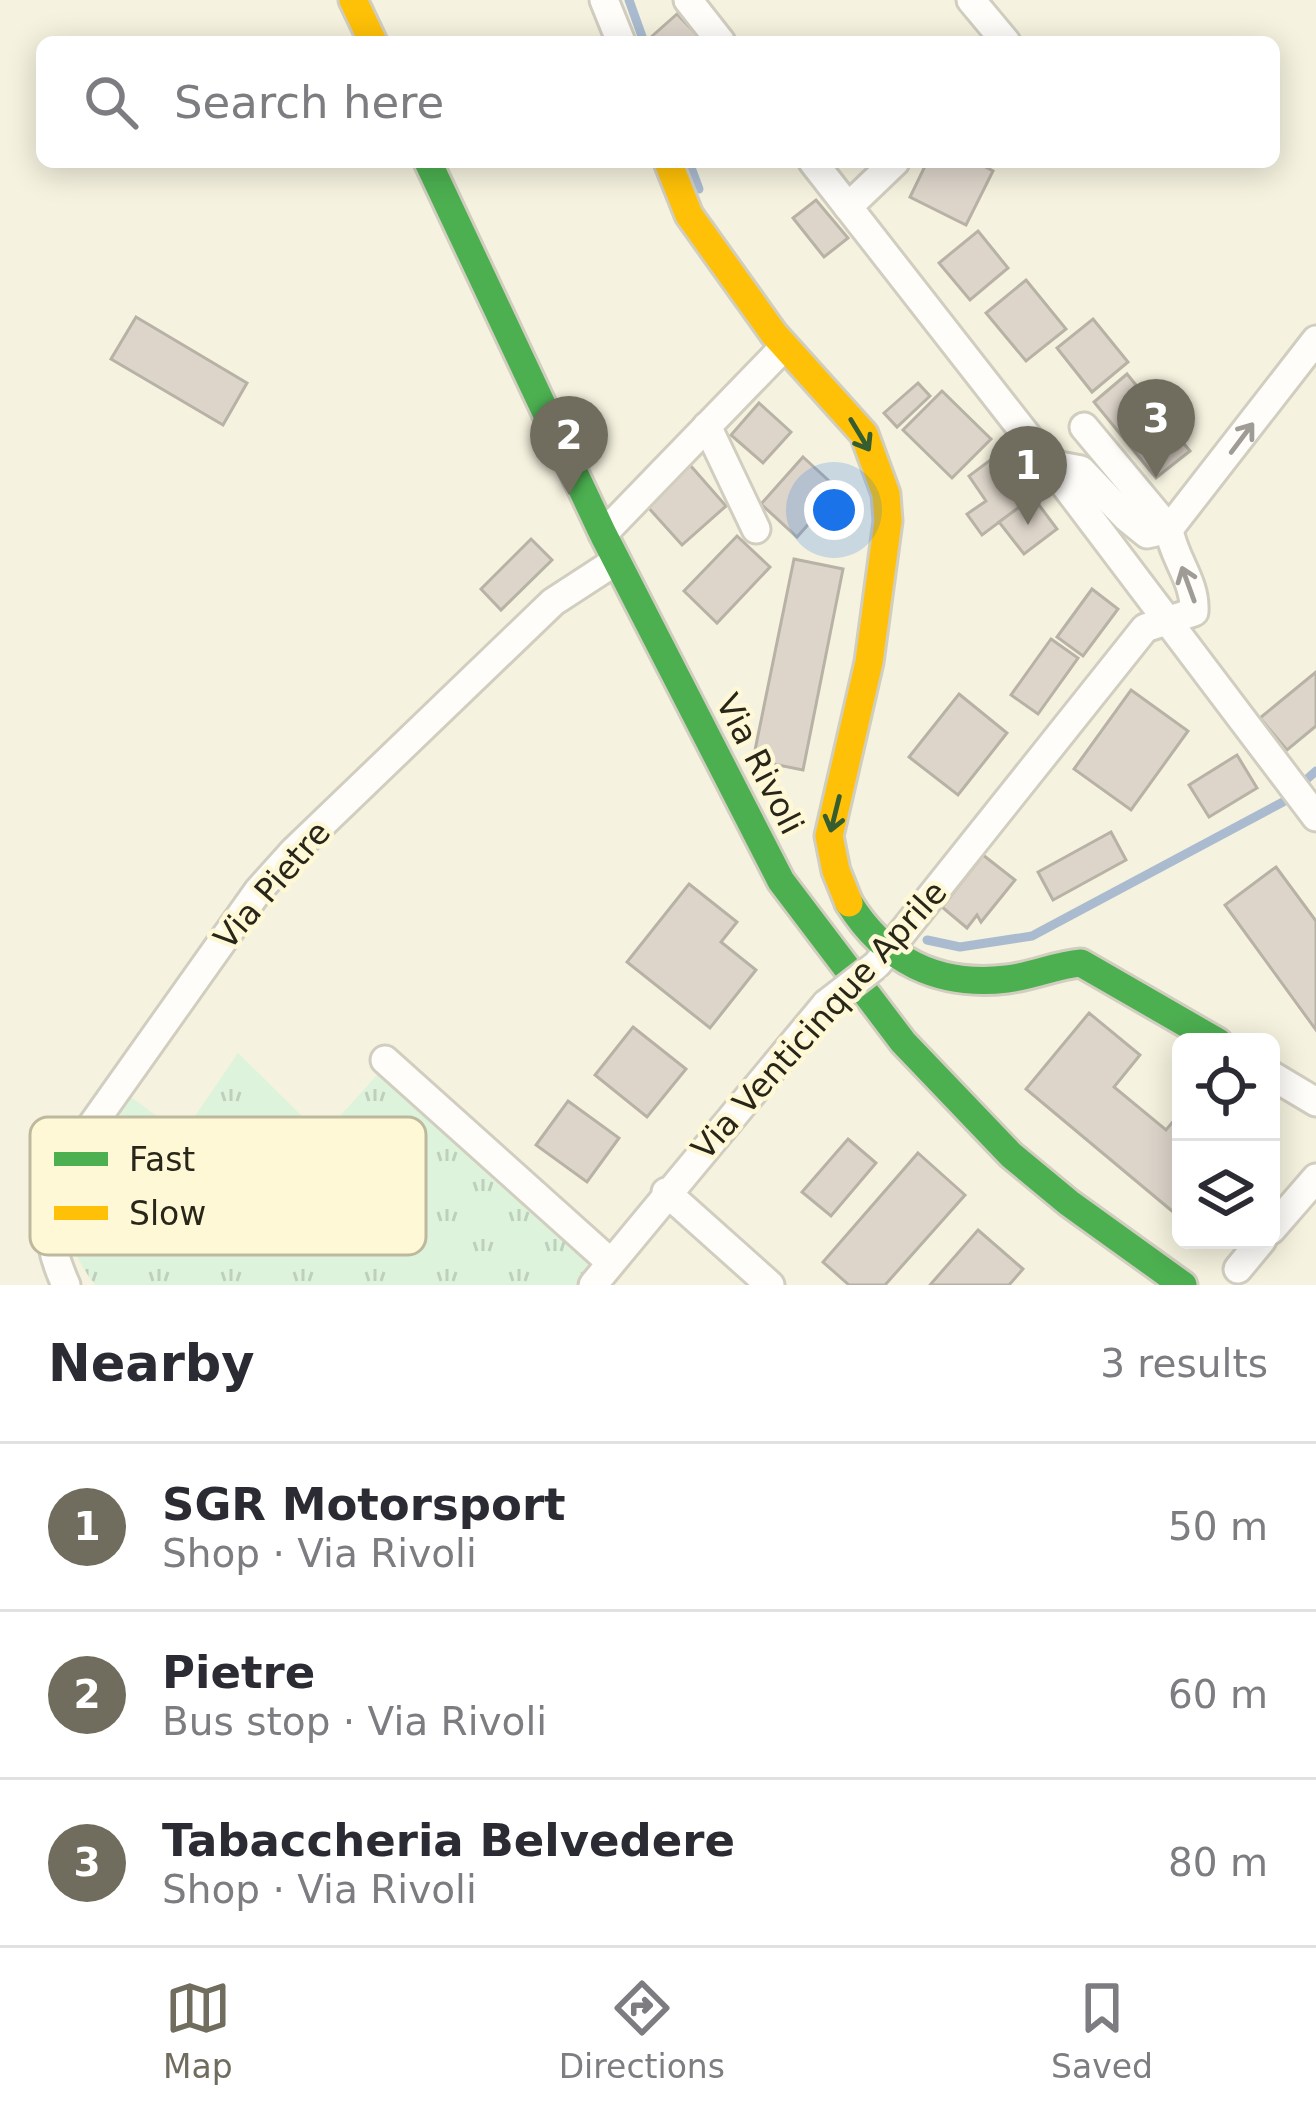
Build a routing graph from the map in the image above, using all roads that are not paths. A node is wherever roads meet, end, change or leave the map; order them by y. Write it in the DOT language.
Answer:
graph roads {
  1 [pos="353,0"];
  2 [pos="604,0"];
  3 [pos="688,0"];
  4 [pos="971,0"];
  5 [pos="370,36"];
  6 [pos="619,36"];
  7 [pos="716,36"];
  8 [pos="1001,36"];
  9 [pos="431,168"];
  10 [pos="670,168"];
  11 [pos="819,168"];
  12 [pos="889,168"];
  13 [pos="848,207"];
  14 [pos="1316,340"];
  15 [pos="784,346"];
  16 [pos="707,426"];
  17 [pos="1084,427"];
  18 [pos="1049,464"];
  19 [pos="756,529"];
  20 [pos="1168,529"];
  21 [pos="603,534"];
  22 [pos="616,561"];
  23 [pos="1167,618"];
  24 [pos="1316,817"];
  25 [pos="881,960"];
  26 [pos="1202,1033"];
  27 [pos="385,1060"];
  28 [pos="1280,1080"];
  29 [pos="1316,1102"];
  30 [pos="98,1117"];
  31 [pos="1316,1178"];
  32 [pos="666,1192"];
  33 [pos="1280,1220"];
  34 [pos="1255,1249"];
  35 [pos="56,1255"];
  36 [pos="610,1262"];
  37 [pos="1238,1269"];
  38 [pos="67,1285"];
  39 [pos="592,1285"];
  40 [pos="770,1285"];
  41 [pos="1183,1285"];
  1 -- 5 [label="street"];
  2 -- 6 [label="street"];
  3 -- 7 [label="street"];
  4 -- 8 [label="street"];
  9 -- 21 [label="street, Via Rivoli"];
  10 -- 15 [label="street"];
  11 -- 13 [label="street"];
  12 -- 13 [label="street"];
  13 -- 18 [label="street"];
  20 -- 14 [label="street, one-way"];
  15 -- 16 [label="street"];
  15 -- 25 [label="street, one-way"];
  16 -- 19 [label="street"];
  16 -- 21 [label="street"];
  17 -- 20 [label="street"];
  18 -- 20 [label="street"];
  18 -- 23 [label="street"];
  23 -- 20 [label="street, one-way"];
  21 -- 22 [label="street, Via Rivoli"];
  22 -- 30 [label="street, Via Pietre"];
  22 -- 41 [label="street, Via Rivoli"];
  23 -- 24 [label="street"];
  23 -- 25 [label="street, Via Venticinque Aprile"];
  25 -- 26 [label="street"];
  25 -- 32 [label="street, Via Venticinque Aprile, bridge"];
  27 -- 36 [label="street"];
  28 -- 29 [label="street"];
  31 -- 33 [label="street"];
  32 -- 36 [label="street, Via Venticinque Aprile"];
  32 -- 40 [label="street"];
  34 -- 37 [label="street"];
  35 -- 38 [label="street, Via Pietre"];
  36 -- 39 [label="street, Via Venticinque Aprile"];
}
